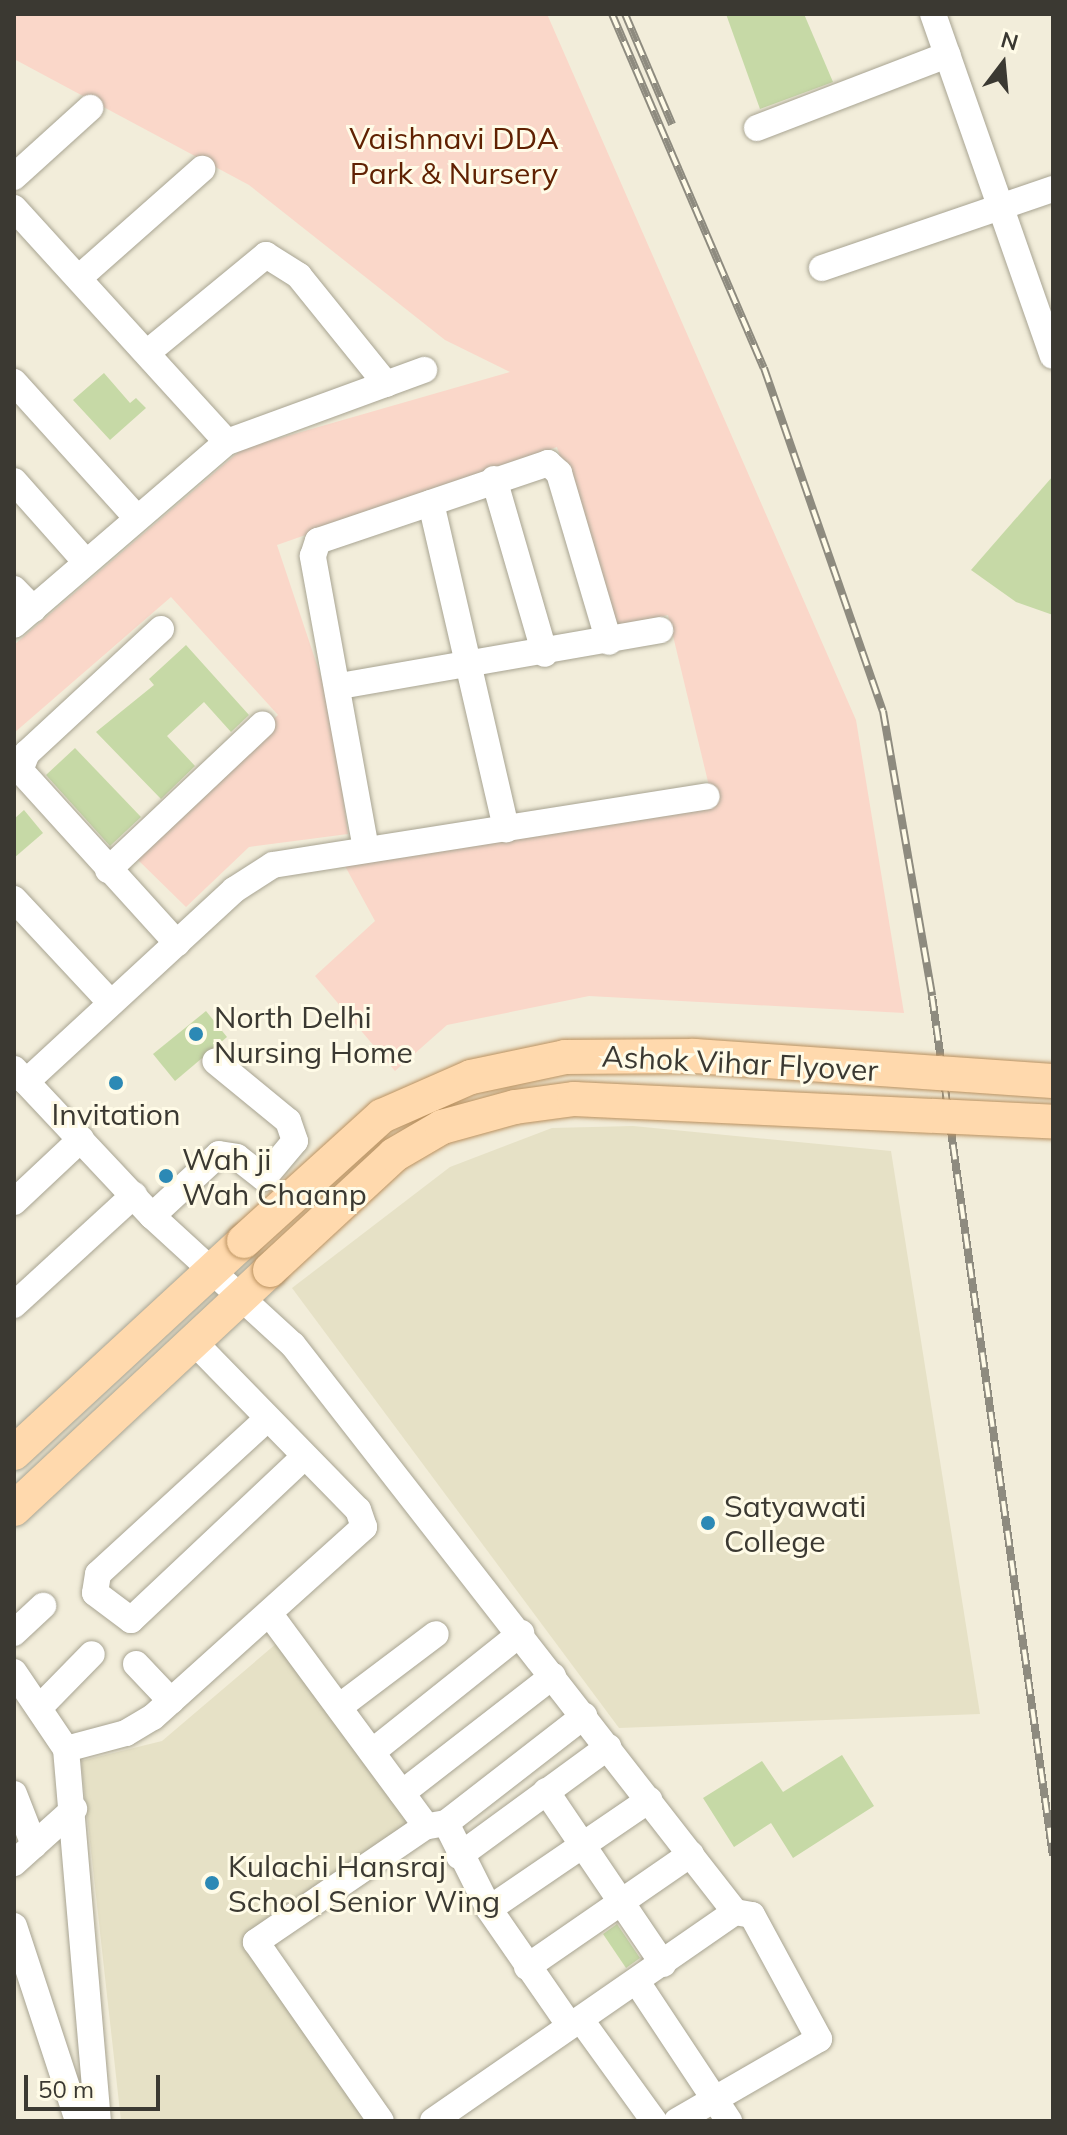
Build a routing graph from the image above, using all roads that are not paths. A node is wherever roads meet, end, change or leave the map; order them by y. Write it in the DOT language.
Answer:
graph roads {
  1 [pos="933,14"];
  2 [pos="947,55"];
  3 [pos="90,108"];
  4 [pos="757,128"];
  5 [pos="202,169"];
  6 [pos="14,177"];
  7 [pos="1053,189"];
  8 [pos="1000,207"];
  9 [pos="14,208"];
  10 [pos="822,268"];
  11 [pos="81,276"];
  12 [pos="1050,339"];
  13 [pos="148,352"];
  14 [pos="424,370"];
  15 [pos="14,382"];
  16 [pos="386,384"];
  17 [pos="227,442"];
  18 [pos="494,479"];
  19 [pos="14,481"];
  20 [pos="431,503"];
  21 [pos="135,516"];
  22 [pos="85,561"];
  23 [pos="14,589"];
  24 [pos="23,617"];
  25 [pos="161,629"];
  26 [pos="660,630"];
  27 [pos="609,642"];
  28 [pos="545,654"];
  29 [pos="473,667"];
  30 [pos="340,686"];
  31 [pos="262,725"];
  32 [pos="707,796"];
  33 [pos="506,829"];
  34 [pos="366,849"];
  35 [pos="108,870"];
  36 [pos="14,899"];
  37 [pos="177,943"];
  38 [pos="111,1003"];
  39 [pos="215,1061"];
  40 [pos="20,1075"];
  41 [pos="1053,1081"];
  42 [pos="1053,1122"];
  43 [pos="81,1139"];
  44 [pos="134,1195"];
  45 [pos="14,1202"];
  46 [pos="152,1216"];
  47 [pos="210,1273"];
  48 [pos="239,1300"];
  49 [pos="14,1305"];
  50 [pos="194,1342"];
  51 [pos="267,1419"];
  52 [pos="14,1453"];
  53 [pos="303,1458"];
  54 [pos="14,1509"];
  55 [pos="43,1606"];
  56 [pos="269,1613"];
  57 [pos="14,1633"];
  58 [pos="521,1633"];
  59 [pos="436,1634"];
  60 [pos="92,1654"];
  61 [pos="136,1664"];
  62 [pos="14,1672"];
  63 [pos="553,1676"];
  64 [pos="171,1701"];
  65 [pos="42,1705"];
  66 [pos="339,1707"];
  67 [pos="584,1716"];
  68 [pos="608,1747"];
  69 [pos="66,1749"];
  70 [pos="372,1752"];
  71 [pos="546,1791"];
  72 [pos="402,1793"];
  73 [pos="14,1794"];
  74 [pos="649,1800"];
  75 [pos="74,1809"];
  76 [pos="436,1825"];
  77 [pos="34,1845"];
  78 [pos="585,1848"];
  79 [pos="691,1854"];
  80 [pos="459,1856"];
  81 [pos="14,1863"];
  82 [pos="622,1904"];
  83 [pos="489,1909"];
  84 [pos="735,1912"];
  85 [pos="14,1926"];
  86 [pos="663,1964"];
  87 [pos="527,1967"];
  88 [pos="637,1982"];
  89 [pos="576,2023"];
  90 [pos="715,2099"];
  91 [pos="447,2117"];
  92 [pos="78,2121"];
  93 [pos="98,2121"];
  94 [pos="381,2121"];
  95 [pos="654,2121"];
  96 [pos="677,2121"];
  97 [pos="729,2121"];
  1 -- 2 [label="street"];
  2 -- 4 [label="street"];
  2 -- 8 [label="street"];
  3 -- 6 [label="street"];
  5 -- 11 [label="street"];
  7 -- 8 [label="street"];
  8 -- 10 [label="street"];
  8 -- 12 [label="street"];
  9 -- 11 [label="street"];
  11 -- 13 [label="street"];
  13 -- 16 [label="street"];
  13 -- 17 [label="street"];
  14 -- 16 [label="street"];
  15 -- 21 [label="street"];
  16 -- 17 [label="street"];
  17 -- 21 [label="street"];
  18 -- 20 [label="street"];
  18 -- 27 [label="street"];
  18 -- 28 [label="street"];
  19 -- 22 [label="street"];
  20 -- 29 [label="street"];
  20 -- 30 [label="street"];
  21 -- 22 [label="street"];
  22 -- 24 [label="street"];
  23 -- 24 [label="street"];
  25 -- 35 [label="street"];
  26 -- 27 [label="street"];
  27 -- 28 [label="street"];
  28 -- 29 [label="street"];
  29 -- 30 [label="street"];
  29 -- 33 [label="street"];
  30 -- 34 [label="street"];
  31 -- 35 [label="street"];
  32 -- 33 [label="street"];
  33 -- 34 [label="street"];
  34 -- 37 [label="street"];
  35 -- 37 [label="street"];
  36 -- 38 [label="street"];
  37 -- 38 [label="street"];
  38 -- 40 [label="street"];
  39 -- 46 [label="street"];
  40 -- 43 [label="street"];
  41 -- 47 [label="main road, Ashok Vihar Flyover, bridge"];
  42 -- 48 [label="main road, Ashok Vihar Flyover, bridge"];
  43 -- 44 [label="street"];
  43 -- 45 [label="street"];
  44 -- 46 [label="street"];
  44 -- 49 [label="street"];
  46 -- 47 [label="street"];
  47 -- 48 [label="street"];
  47 -- 52 [label="main road, Ashok Vihar Flyover"];
  48 -- 50 [label="main road, Ashok Vihar Flyover"];
  48 -- 58 [label="street"];
  50 -- 51 [label="street"];
  50 -- 54 [label="main road, Ashok Vihar Flyover"];
  51 -- 53 [label="street"];
  51 -- 53 [label="street"];
  53 -- 56 [label="street"];
  55 -- 57 [label="street"];
  56 -- 64 [label="street"];
  56 -- 66 [label="street"];
  58 -- 63 [label="street"];
  58 -- 70 [label="street"];
  59 -- 66 [label="street"];
  60 -- 65 [label="street"];
  61 -- 64 [label="street"];
  62 -- 65 [label="street"];
  63 -- 67 [label="street"];
  63 -- 72 [label="street"];
  64 -- 69 [label="street"];
  65 -- 69 [label="street"];
  66 -- 70 [label="street"];
  67 -- 68 [label="street"];
  67 -- 76 [label="street"];
  68 -- 71 [label="street"];
  68 -- 74 [label="street"];
  69 -- 75 [label="street"];
  70 -- 72 [label="street"];
  71 -- 78 [label="street"];
  71 -- 80 [label="street"];
  72 -- 76 [label="street"];
  73 -- 77 [label="street"];
  74 -- 78 [label="street"];
  74 -- 79 [label="street"];
  75 -- 77 [label="street"];
  75 -- 93 [label="street"];
  76 -- 80 [label="street"];
  76 -- 94 [label="street"];
  77 -- 81 [label="street"];
  78 -- 82 [label="street"];
  78 -- 83 [label="street"];
  79 -- 82 [label="street"];
  79 -- 84 [label="street"];
  80 -- 83 [label="street"];
  82 -- 86 [label="street"];
  82 -- 87 [label="street"];
  83 -- 87 [label="street"];
  84 -- 86 [label="street"];
  84 -- 90 [label="street"];
  85 -- 92 [label="street"];
  86 -- 88 [label="street"];
  87 -- 89 [label="street"];
  88 -- 89 [label="street"];
  88 -- 90 [label="street"];
  89 -- 91 [label="street"];
  89 -- 95 [label="street"];
  90 -- 96 [label="street"];
  90 -- 97 [label="street"];
}
